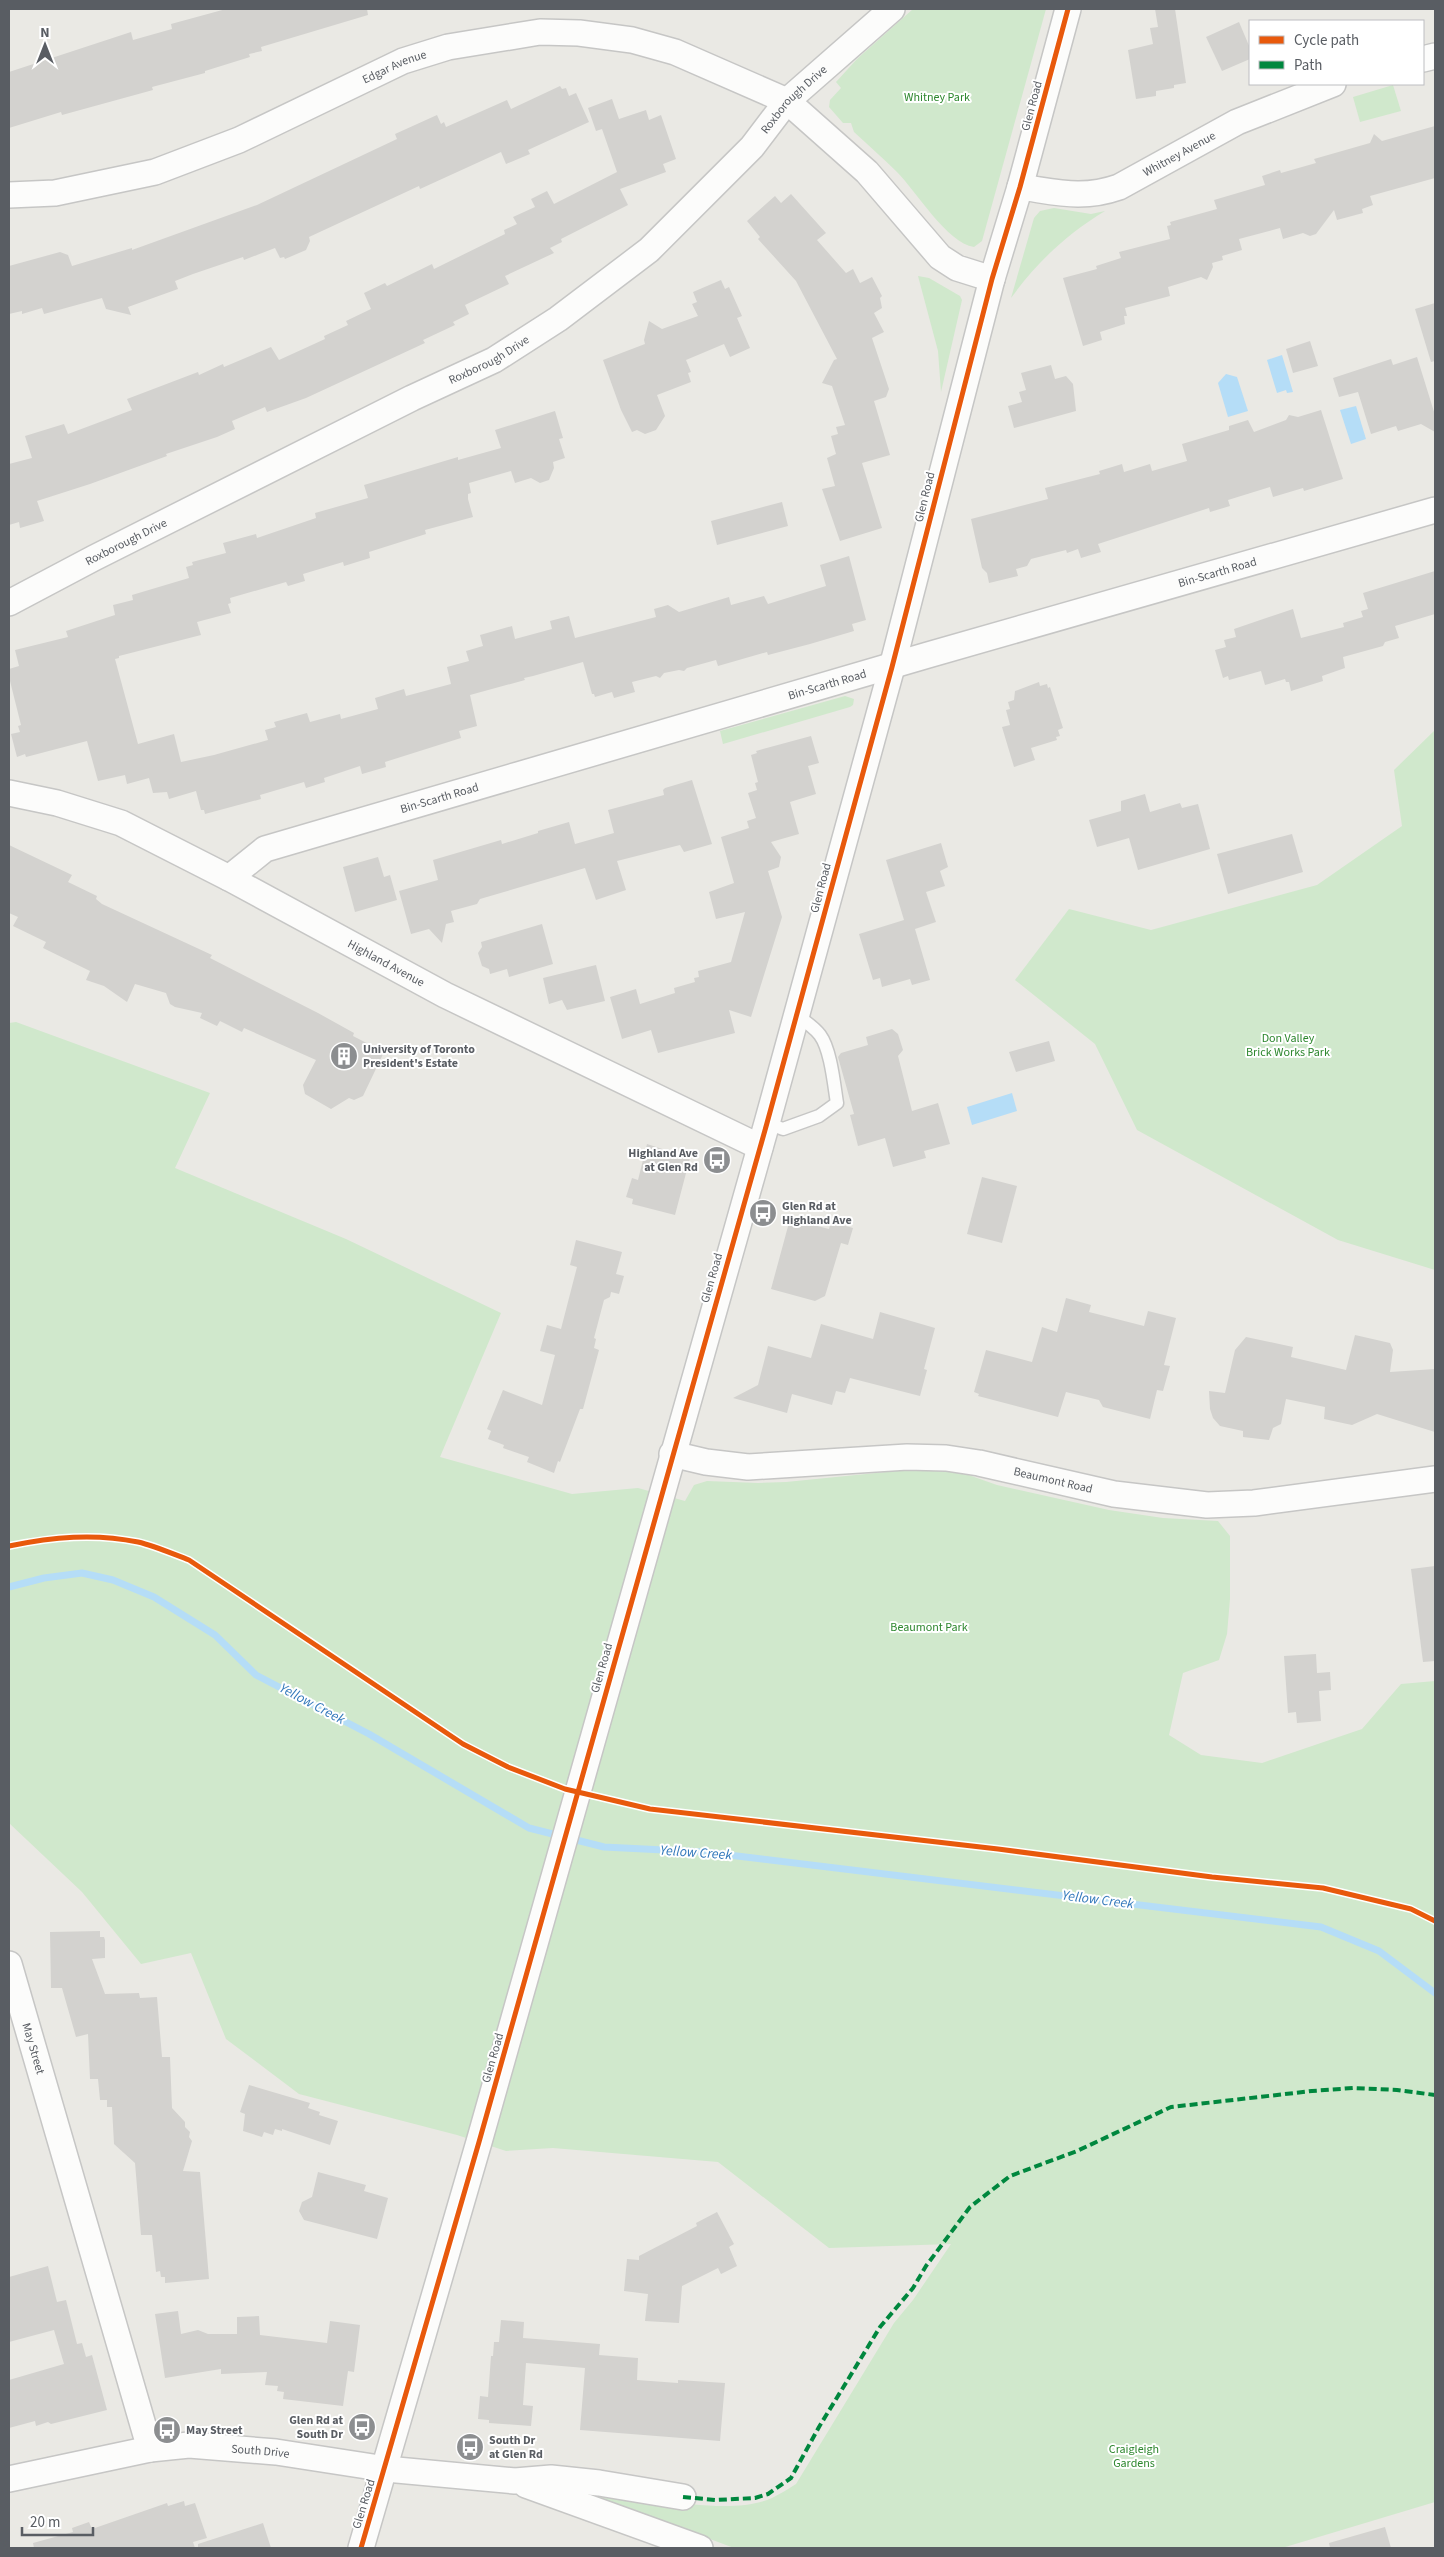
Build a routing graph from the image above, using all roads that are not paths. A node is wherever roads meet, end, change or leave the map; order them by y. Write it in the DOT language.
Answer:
graph roads {
  1 [pos="892,9"];
  2 [pos="1068,9"];
  3 [pos="1330,85"];
  4 [pos="787,101"];
  5 [pos="1020,187"];
  6 [pos="9,195"];
  7 [pos="992,279"];
  8 [pos="1435,510"];
  9 [pos="9,603"];
  10 [pos="892,667"];
  11 [pos="9,793"];
  12 [pos="229,878"];
  13 [pos="796,1015"];
  14 [pos="767,1123"];
  15 [pos="760,1147"];
  16 [pos="672,1454"];
  17 [pos="1435,1479"];
  18 [pos="9,1964"];
  19 [pos="15,2010"];
  20 [pos="150,2449"];
  21 [pos="386,2469"];
  22 [pos="9,2479"];
  23 [pos="515,2481"];
  24 [pos="683,2496"];
  25 [pos="361,2548"];
  26 [pos="700,2548"];
  1 -- 4 [label="street, Roxborough Drive"];
  2 -- 5 [label="street, Glen Road"];
  3 -- 5 [label="street, Whitney Avenue"];
  4 -- 6 [label="street, Edgar Avenue"];
  4 -- 7 [label="street"];
  4 -- 9 [label="street, Roxborough Drive"];
  5 -- 7 [label="street, Glen Road"];
  7 -- 10 [label="street, Glen Road"];
  8 -- 10 [label="street, Bin-Scarth Road"];
  10 -- 12 [label="street, Bin-Scarth Road"];
  10 -- 13 [label="street, Glen Road"];
  11 -- 12 [label="street, Highland Avenue"];
  12 -- 15 [label="street, Highland Avenue"];
  13 -- 14 [label="street, Glen Road"];
  13 -- 14 [label="lane"];
  14 -- 15 [label="street, Glen Road"];
  15 -- 16 [label="street, Glen Road"];
  16 -- 17 [label="street, Beaumont Road"];
  16 -- 21 [label="street, Glen Road"];
  18 -- 19 [label="street, May Street"];
  19 -- 20 [label="street, May Street"];
  20 -- 21 [label="street, South Drive"];
  20 -- 22 [label="street, South Drive"];
  21 -- 23 [label="street, South Drive"];
  21 -- 25 [label="street, Glen Road"];
  23 -- 24 [label="street, South Drive"];
  23 -- 26 [label="street, South Drive"];
}
